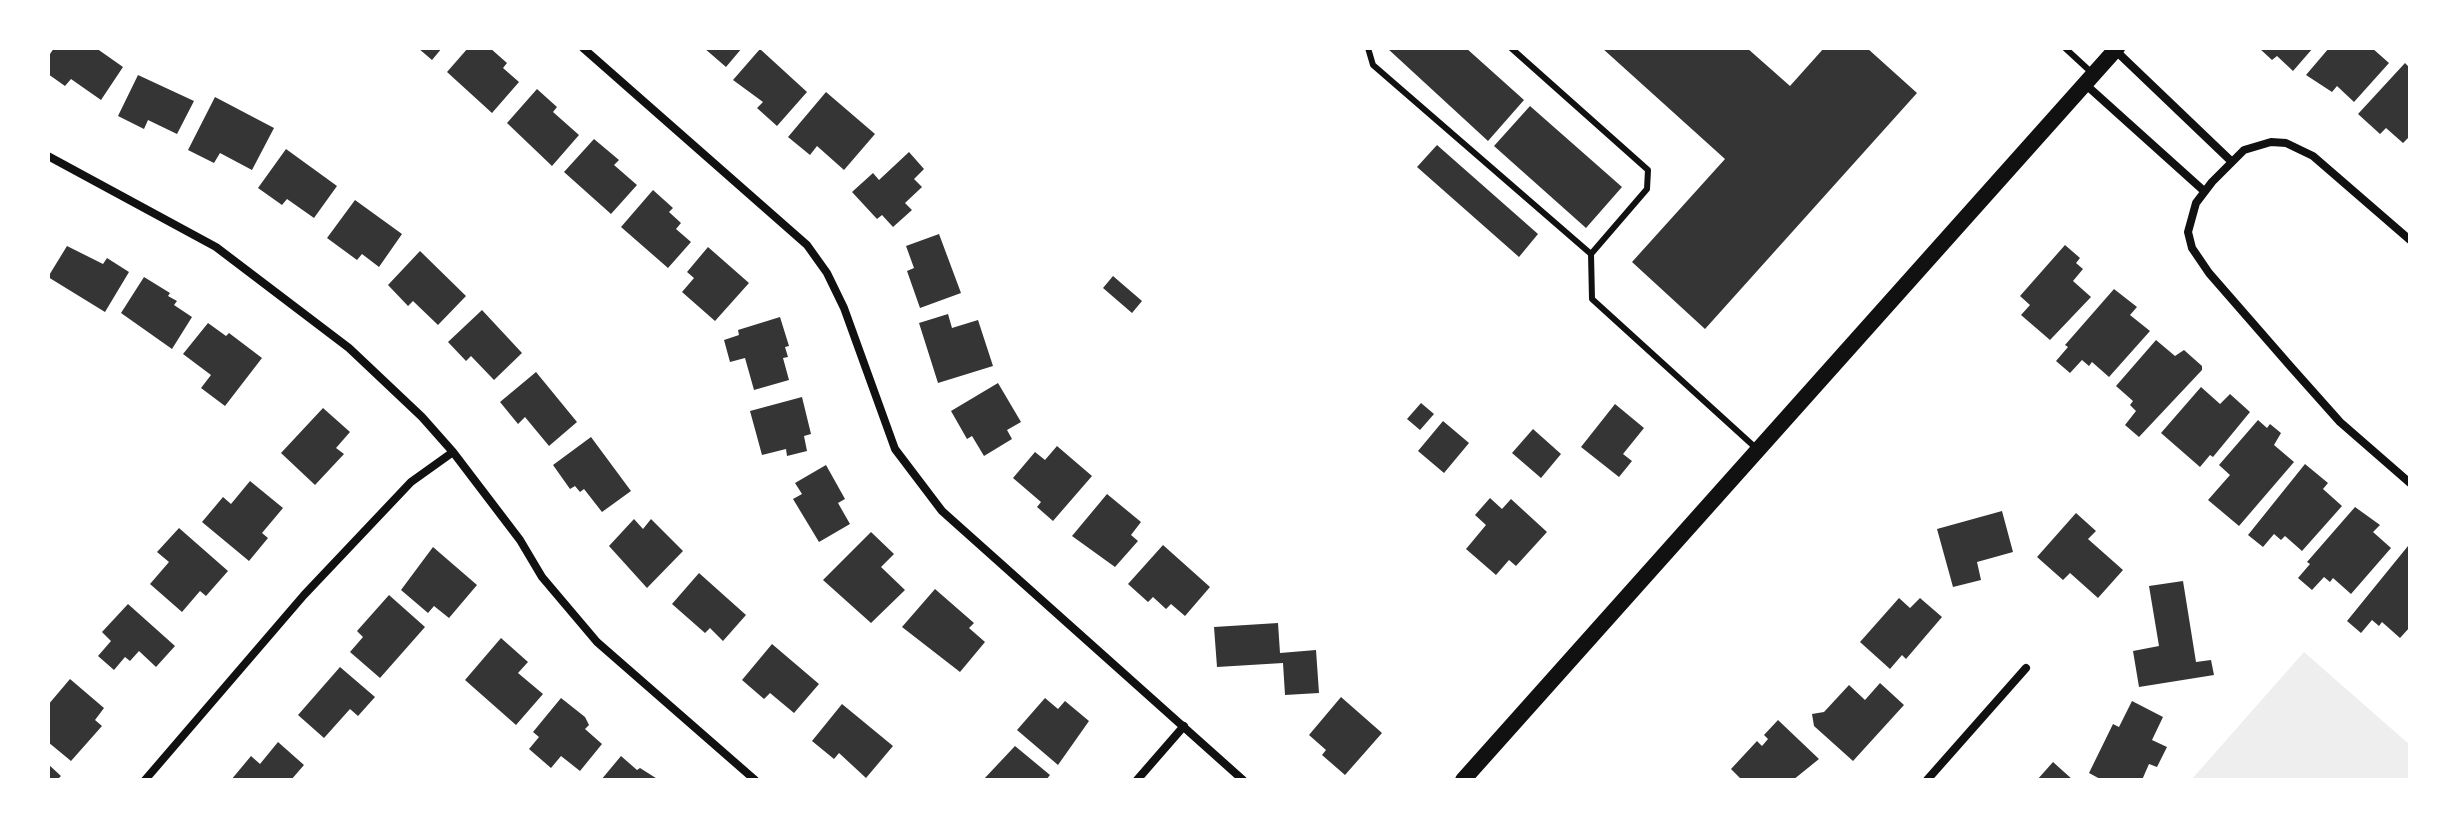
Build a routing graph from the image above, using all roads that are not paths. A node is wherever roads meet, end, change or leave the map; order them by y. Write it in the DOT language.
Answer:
graph roads {
  1 [pos="583,48"];
  2 [pos="1368,48"];
  3 [pos="1511,48"];
  4 [pos="2065,48"];
  5 [pos="2116,49"];
  6 [pos="2089,79"];
  7 [pos="48,156"];
  8 [pos="2231,161"];
  9 [pos="2204,191"];
  10 [pos="2410,240"];
  11 [pos="1591,254"];
  12 [pos="1758,450"];
  13 [pos="453,452"];
  14 [pos="2410,483"];
  15 [pos="2026,668"];
  16 [pos="1184,726"];
  17 [pos="145,780"];
  18 [pos="755,780"];
  19 [pos="1137,780"];
  20 [pos="1243,780"];
  21 [pos="1463,780"];
  22 [pos="1927,780"];
  1 -- 16 [label="street"];
  2 -- 11 [label="lane"];
  3 -- 11 [label="lane"];
  4 -- 6 [label="lane"];
  5 -- 6 [label="main road"];
  5 -- 8 [label="street"];
  6 -- 9 [label="street"];
  6 -- 12 [label="main road"];
  7 -- 13 [label="street"];
  8 -- 9 [label="street"];
  8 -- 10 [label="street"];
  9 -- 14 [label="street"];
  11 -- 12 [label="lane"];
  12 -- 21 [label="main road"];
  13 -- 17 [label="street"];
  13 -- 18 [label="street"];
  15 -- 22 [label="street"];
  16 -- 19 [label="street"];
  16 -- 20 [label="street"];
}
